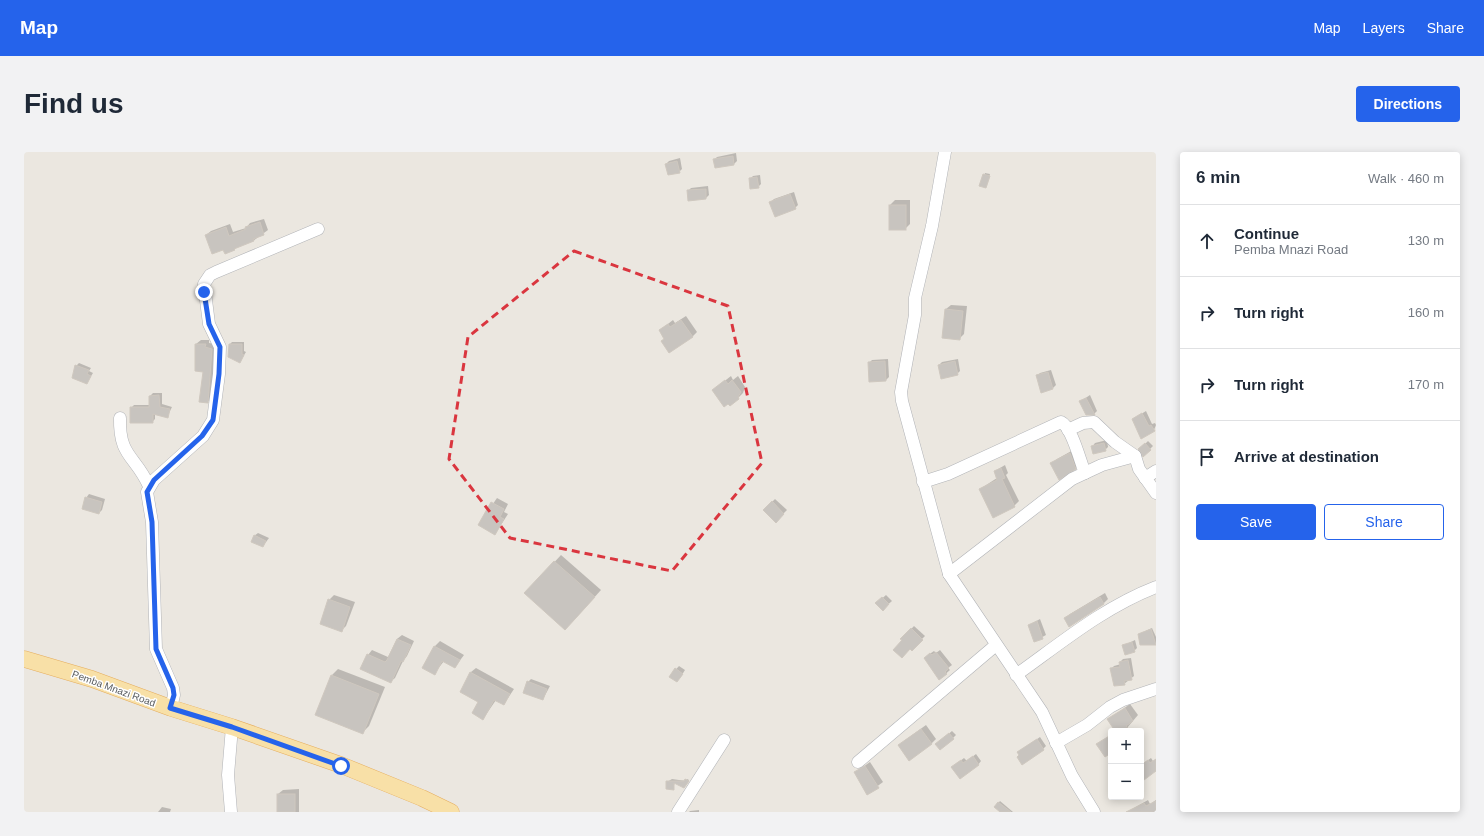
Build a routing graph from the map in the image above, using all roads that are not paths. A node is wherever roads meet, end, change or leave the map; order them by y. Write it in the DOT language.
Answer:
graph roads {
  1 [pos="945,152"];
  2 [pos="318,229"];
  3 [pos="120,418"];
  4 [pos="1068,430"];
  5 [pos="1134,456"];
  6 [pos="1156,471"];
  7 [pos="1085,473"];
  8 [pos="1145,478"];
  9 [pos="923,482"];
  10 [pos="149,486"];
  11 [pos="1156,493"];
  12 [pos="949,574"];
  13 [pos="1156,587"];
  14 [pos="996,645"];
  15 [pos="24,659"];
  16 [pos="1016,675"];
  17 [pos="1156,689"];
  18 [pos="170,708"];
  19 [pos="232,727"];
  20 [pos="724,740"];
  21 [pos="1056,743"];
  22 [pos="858,762"];
  23 [pos="231,812"];
  24 [pos="451,812"];
  25 [pos="678,812"];
  26 [pos="1094,812"];
  1 -- 9 [label="street"];
  2 -- 10 [label="street"];
  3 -- 10 [label="street"];
  4 -- 5 [label="street"];
  4 -- 7 [label="street"];
  4 -- 9 [label="street"];
  5 -- 7 [label="street"];
  5 -- 8 [label="street"];
  6 -- 8 [label="street"];
  7 -- 12 [label="street"];
  8 -- 11 [label="street"];
  9 -- 12 [label="street"];
  10 -- 18 [label="street"];
  12 -- 14 [label="street"];
  13 -- 16 [label="street"];
  14 -- 16 [label="street"];
  14 -- 22 [label="street"];
  15 -- 18 [label="main road, Pemba Mnazi Road"];
  16 -- 21 [label="street"];
  17 -- 21 [label="street"];
  18 -- 19 [label="main road, Pemba Mnazi Road"];
  19 -- 23 [label="street"];
  19 -- 24 [label="main road, Pemba Mnazi Road"];
  20 -- 25 [label="street"];
  21 -- 26 [label="street"];
}
